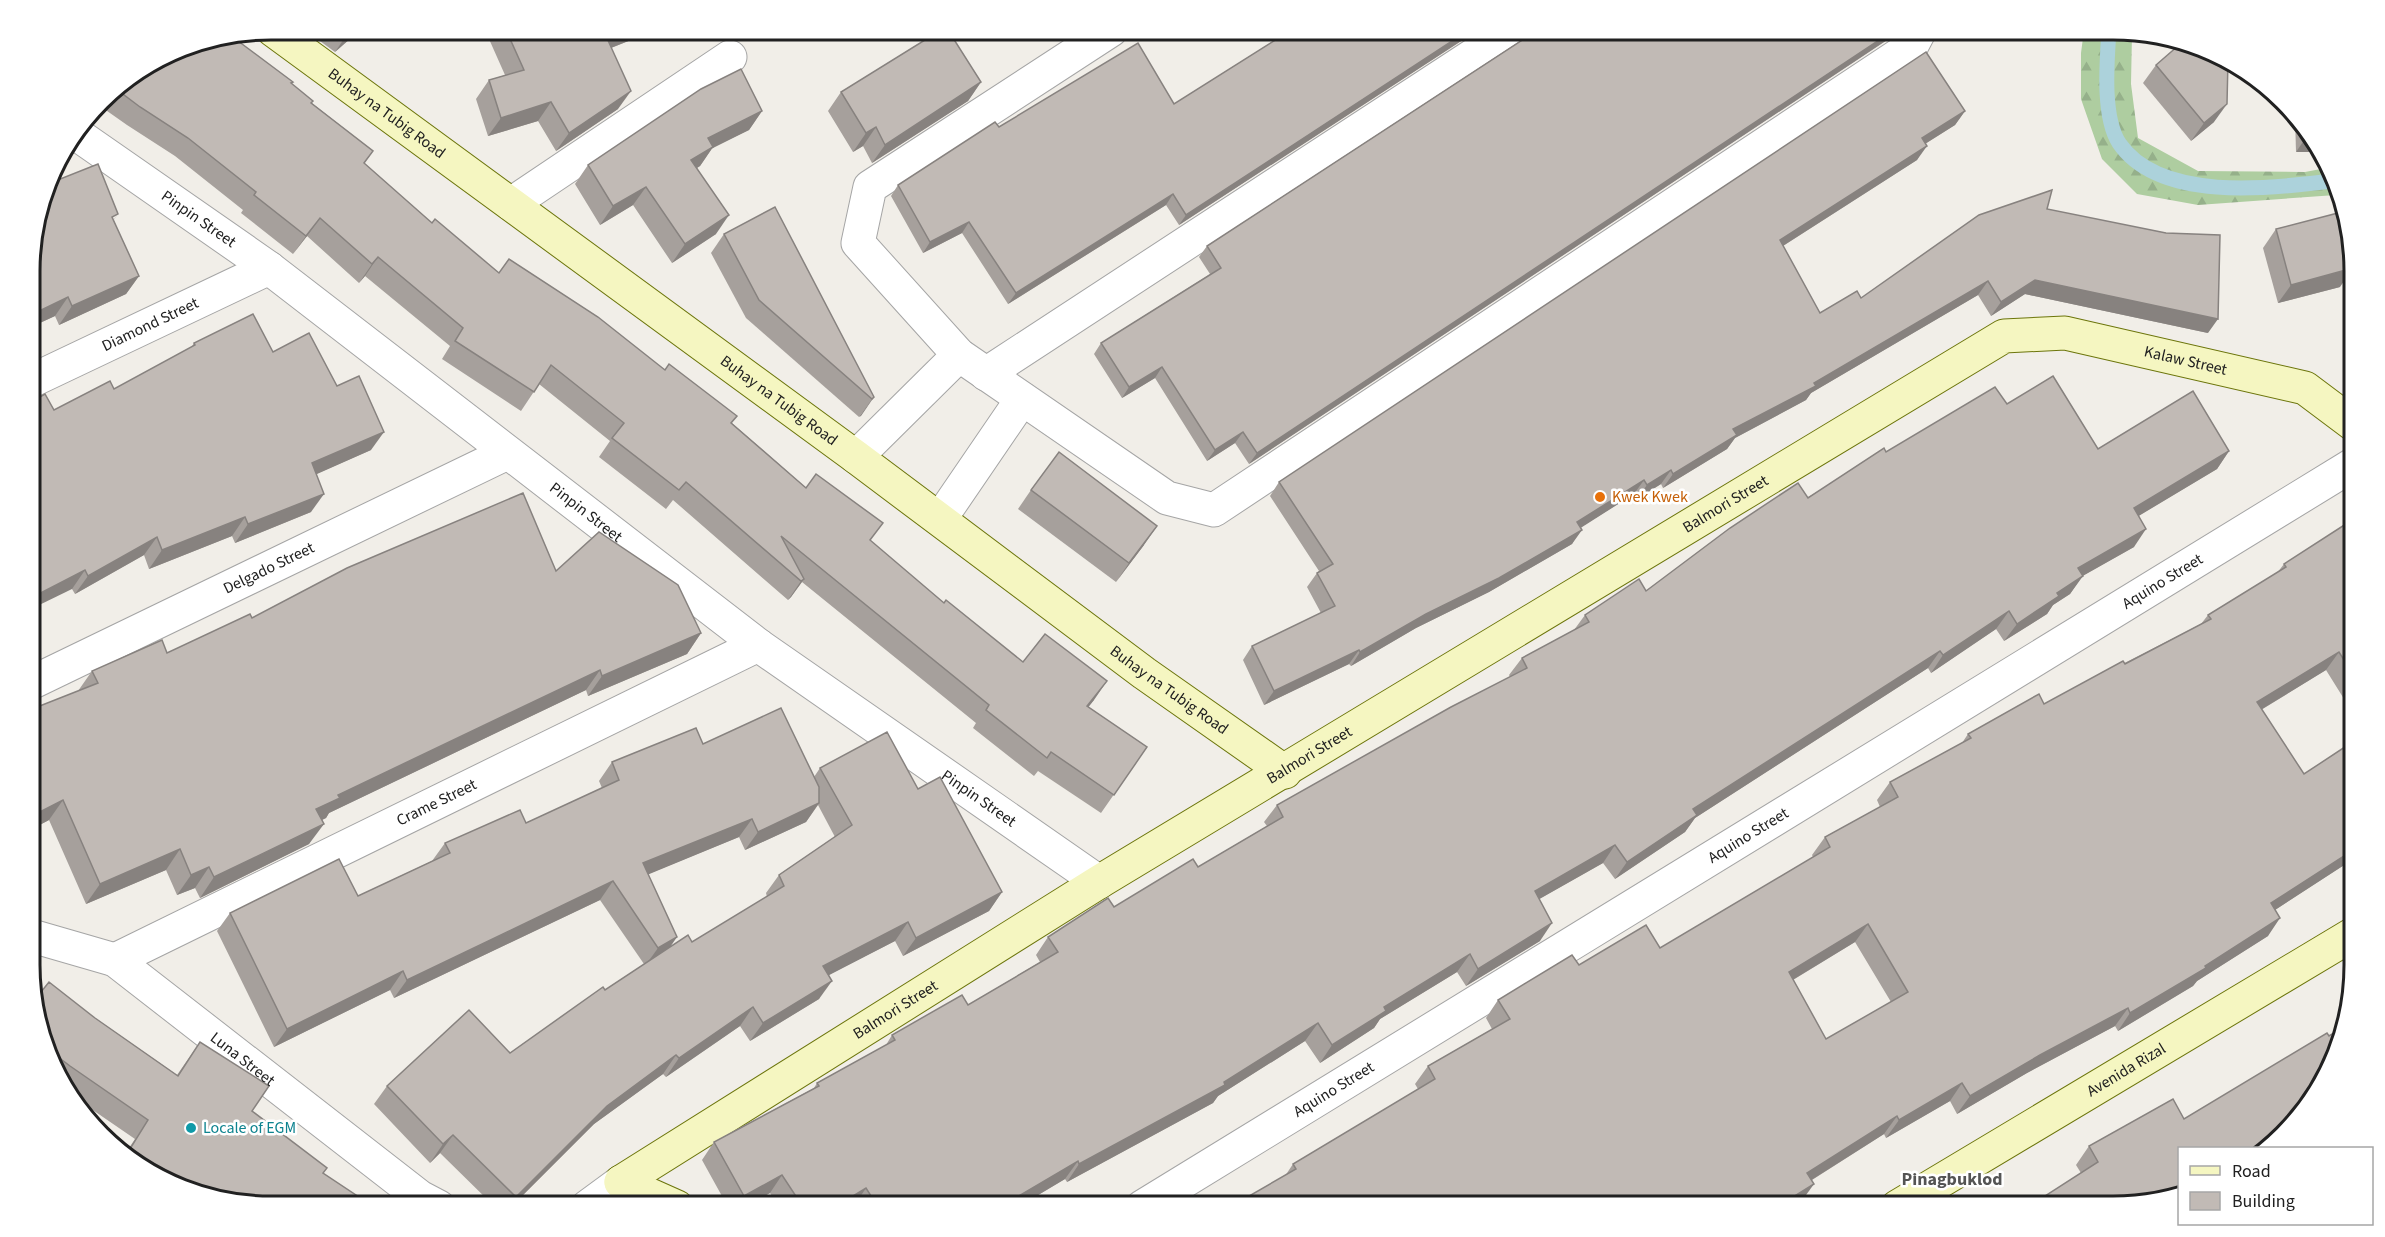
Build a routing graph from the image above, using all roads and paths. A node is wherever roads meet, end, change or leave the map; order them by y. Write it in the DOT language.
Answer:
graph roads {
  1 [pos="287,40"];
  2 [pos="1096,40"];
  3 [pos="1497,40"];
  4 [pos="1915,40"];
  5 [pos="730,57"];
  6 [pos="83,138"];
  7 [pos="511,204"];
  8 [pos="269,268"];
  9 [pos="2004,336"];
  10 [pos="959,355"];
  11 [pos="986,374"];
  12 [pos="40,377"];
  13 [pos="1022,399"];
  14 [pos="2344,416"];
  15 [pos="507,453"];
  16 [pos="856,457"];
  17 [pos="2344,470"];
  18 [pos="940,519"];
  19 [pos="758,645"];
  20 [pos="40,679"];
  21 [pos="1285,772"];
  22 [pos="1099,882"];
  23 [pos="40,938"];
  24 [pos="2344,940"];
  25 [pos="114,960"];
  26 [pos="621,1182"];
  27 [pos="419,1196"];
  28 [pos="602,1196"];
  29 [pos="652,1196"];
  30 [pos="1160,1196"];
  31 [pos="1915,1196"];
  1 -- 7 [label="main road, Buhay na Tubig Road"];
  2 -- 10 [label="street"];
  3 -- 11 [label="street"];
  4 -- 13 [label="street"];
  5 -- 7 [label="street"];
  6 -- 8 [label="street, Pinpin Street"];
  7 -- 16 [label="main road, Buhay na Tubig Road"];
  8 -- 12 [label="street, Diamond Street"];
  8 -- 15 [label="street, Pinpin Street"];
  9 -- 14 [label="main road, Kalaw Street"];
  9 -- 21 [label="main road, Balmori Street"];
  10 -- 11 [label="street"];
  10 -- 16 [label="street"];
  11 -- 13 [label="street"];
  13 -- 18 [label="street"];
  15 -- 19 [label="street, Pinpin Street"];
  15 -- 20 [label="street, Delgado Street"];
  16 -- 18 [label="main road, Buhay na Tubig Road"];
  17 -- 30 [label="street, Aquino Street"];
  18 -- 21 [label="main road, Buhay na Tubig Road"];
  19 -- 22 [label="street, Pinpin Street"];
  19 -- 25 [label="street, Crame Street"];
  21 -- 22 [label="main road, Balmori Street"];
  22 -- 26 [label="main road, Balmori Street"];
  23 -- 25 [label="street, Luna Street"];
  24 -- 31 [label="main road, Avenida Rizal"];
  25 -- 27 [label="street, Luna Street"];
  26 -- 28 [label="street"];
  26 -- 29 [label="main road"];
}
